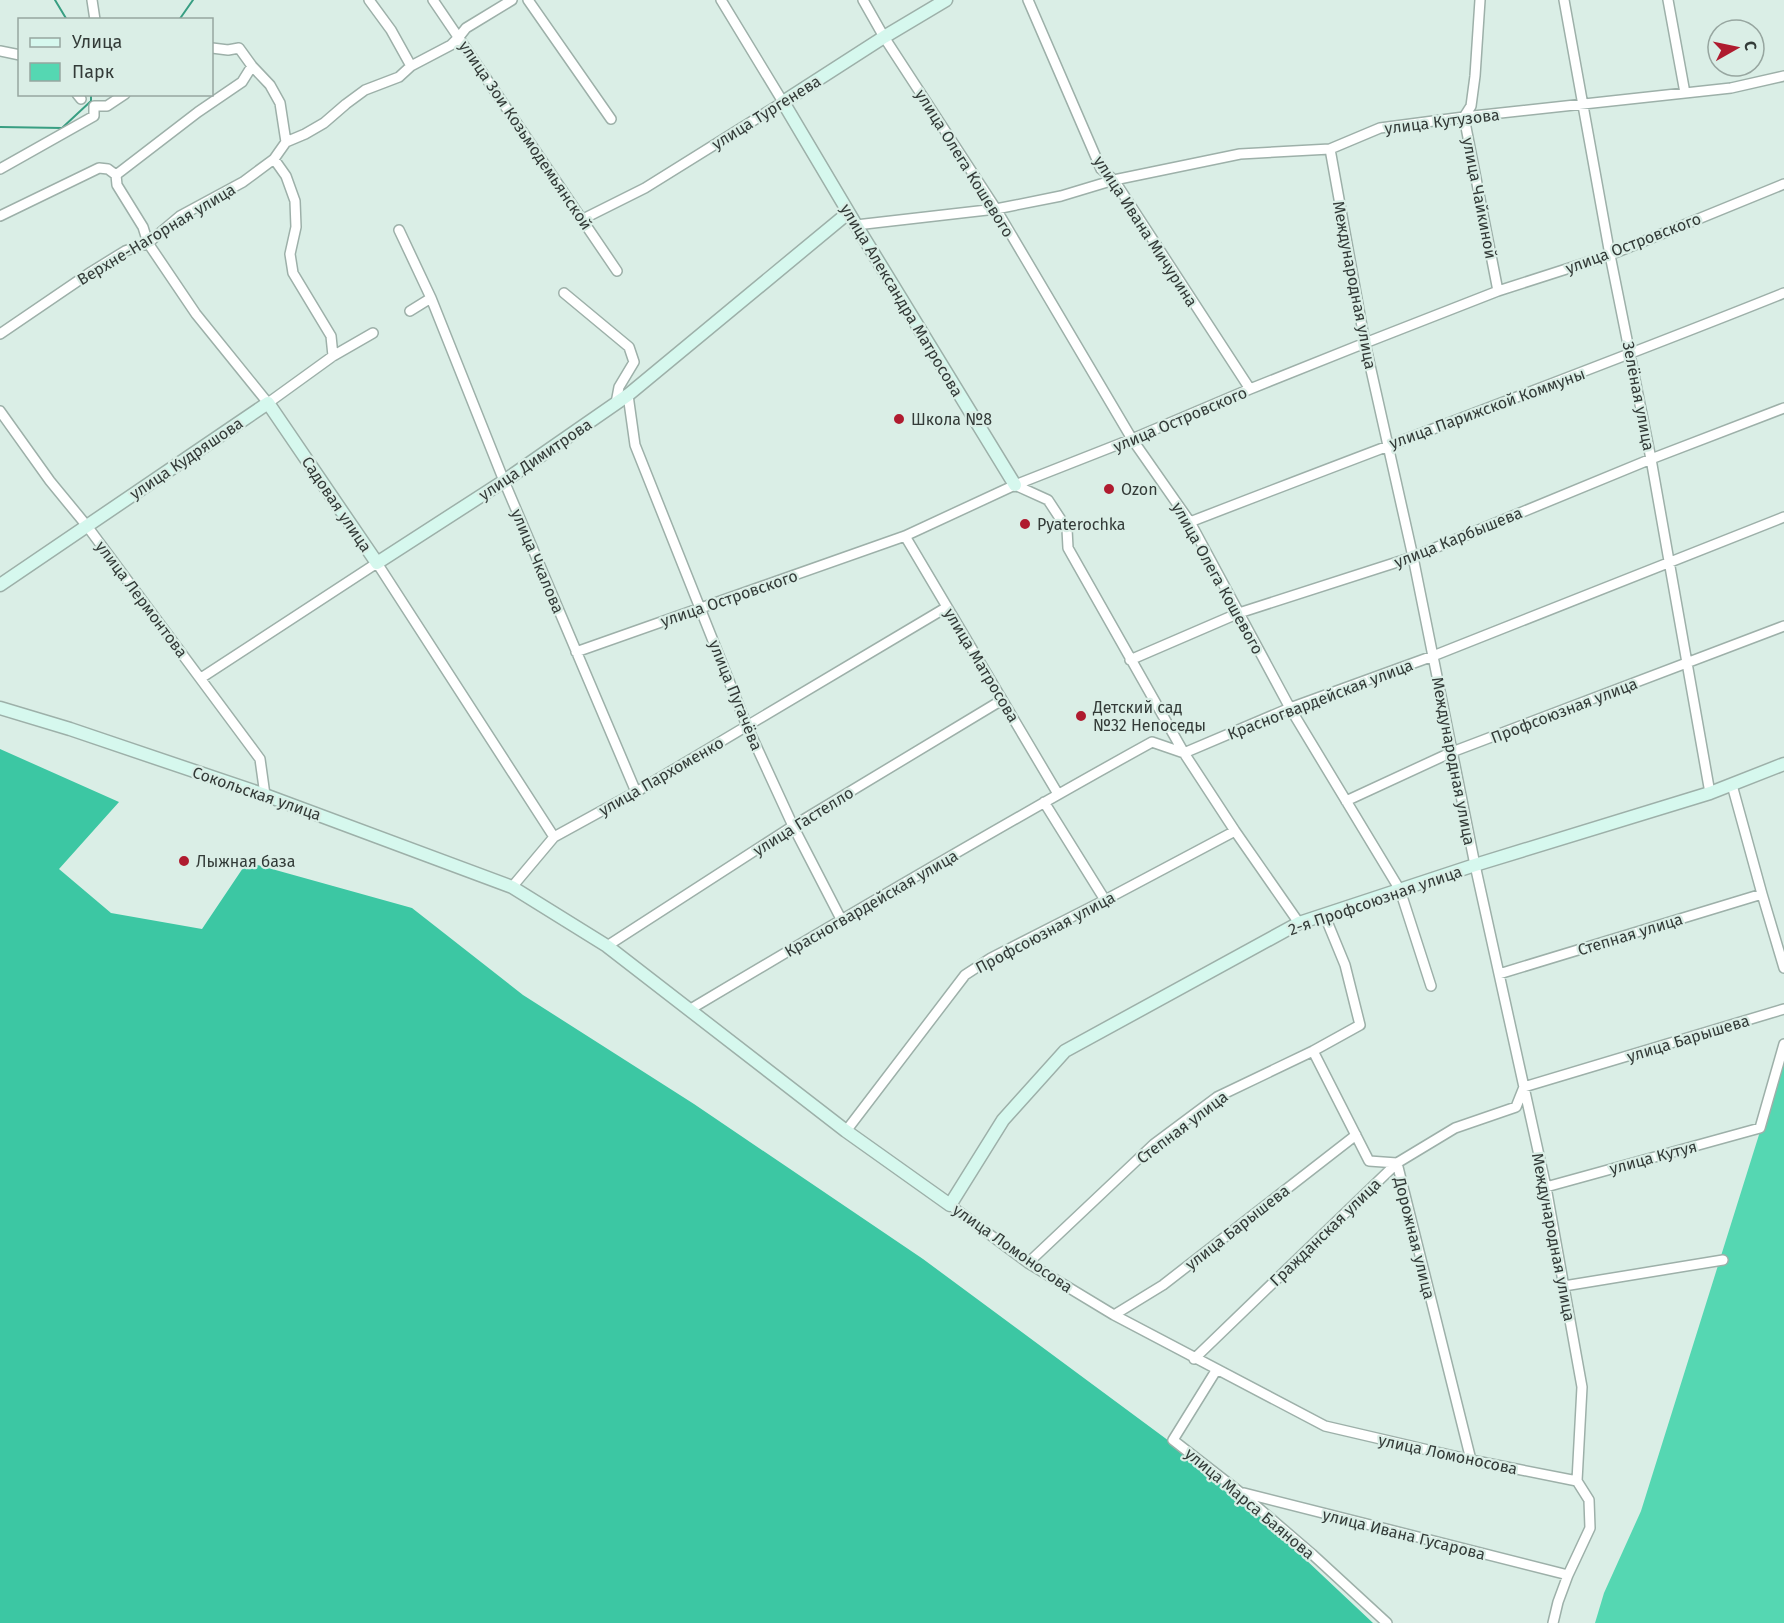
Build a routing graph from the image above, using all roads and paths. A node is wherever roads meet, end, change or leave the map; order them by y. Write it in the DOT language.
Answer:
graph roads {
  1 [pos="92,0"];
  2 [pos="369,0"];
  3 [pos="433,0"];
  4 [pos="512,0"];
  5 [pos="528,0"];
  6 [pos="721,0"];
  7 [pos="863,0"];
  8 [pos="946,0"];
  9 [pos="1028,0"];
  10 [pos="1480,0"];
  11 [pos="1564,0"];
  12 [pos="1668,0"];
  13 [pos="95,18"];
  14 [pos="459,37"];
  15 [pos="884,37"];
  16 [pos="213,48"];
  17 [pos="0,51"];
  18 [pos="18,55"];
  19 [pos="252,66"];
  20 [pos="411,66"];
  21 [pos="1784,76"];
  22 [pos="1685,93"];
  23 [pos="122,96"];
  24 [pos="783,102"];
  25 [pos="1583,105"];
  26 [pos="1464,117"];
  27 [pos="611,119"];
  28 [pos="286,142"];
  29 [pos="1330,149"];
  30 [pos="274,159"];
  31 [pos="0,169"];
  32 [pos="116,175"];
  33 [pos="1114,180"];
  34 [pos="1784,184"];
  35 [pos="996,210"];
  36 [pos="849,213"];
  37 [pos="0,216"];
  38 [pos="583,219"];
  39 [pos="856,225"];
  40 [pos="399,230"];
  41 [pos="148,243"];
  42 [pos="1610,255"];
  43 [pos="617,272"];
  44 [pos="1498,291"];
  45 [pos="564,293"];
  46 [pos="1784,293"];
  47 [pos="431,298"];
  48 [pos="410,310"];
  49 [pos="373,333"];
  50 [pos="0,334"];
  51 [pos="1365,343"];
  52 [pos="1630,355"];
  53 [pos="333,356"];
  54 [pos="1250,389"];
  55 [pos="628,394"];
  56 [pos="268,403"];
  57 [pos="616,403"];
  58 [pos="1784,408"];
  59 [pos="0,411"];
  60 [pos="1132,439"];
  61 [pos="1388,445"];
  62 [pos="1651,459"];
  63 [pos="504,481"];
  64 [pos="1015,485"];
  65 [pos="1784,517"];
  66 [pos="1190,522"];
  67 [pos="87,526"];
  68 [pos="905,536"];
  69 [pos="1413,557"];
  70 [pos="1670,561"];
  71 [pos="377,563"];
  72 [pos="0,585"];
  73 [pos="947,607"];
  74 [pos="701,608"];
  75 [pos="1239,613"];
  76 [pos="1784,626"];
  77 [pos="576,652"];
  78 [pos="1432,656"];
  79 [pos="1130,660"];
  80 [pos="1686,664"];
  81 [pos="201,678"];
  82 [pos="1002,700"];
  83 [pos="0,708"];
  84 [pos="1290,708"];
  85 [pos="747,726"];
  86 [pos="1452,752"];
  87 [pos="1184,753"];
  88 [pos="1784,764"];
  89 [pos="1732,785"];
  90 [pos="636,792"];
  91 [pos="1710,793"];
  92 [pos="1058,794"];
  93 [pos="265,795"];
  94 [pos="1346,801"];
  95 [pos="1044,802"];
  96 [pos="793,826"];
  97 [pos="1235,831"];
  98 [pos="554,837"];
  99 [pos="1475,865"];
  100 [pos="512,887"];
  101 [pos="1400,890"];
  102 [pos="1762,894"];
  103 [pos="1105,900"];
  104 [pos="1324,914"];
  105 [pos="841,920"];
  106 [pos="1299,923"];
  107 [pos="607,946"];
  108 [pos="1784,968"];
  109 [pos="1499,974"];
  110 [pos="1431,986"];
  111 [pos="1784,1009"];
  112 [pos="689,1010"];
  113 [pos="1784,1044"];
  114 [pos="1313,1051"];
  115 [pos="1524,1088"];
  116 [pos="846,1131"];
  117 [pos="1356,1135"];
  118 [pos="1397,1163"];
  119 [pos="1546,1187"];
  120 [pos="950,1206"];
  121 [pos="1723,1260"];
  122 [pos="1028,1263"];
  123 [pos="1564,1286"];
  124 [pos="1114,1315"];
  125 [pos="1194,1359"];
  126 [pos="1217,1369"];
  127 [pos="1471,1460"];
  128 [pos="1577,1481"];
  129 [pos="1241,1493"];
  130 [pos="1568,1575"];
  131 [pos="1387,1623"];
  132 [pos="1553,1623"];
  1 -- 13 [label="street"];
  2 -- 20 [label="street"];
  3 -- 14 [label="street, улица Зои Козьмодемьянской"];
  4 -- 14 [label="street, Верхне-Нагорная улица"];
  5 -- 27 [label="street"];
  6 -- 24 [label="street, улица Александра Матросова"];
  7 -- 15 [label="street, улица Олега Кошевого"];
  8 -- 15 [label="street, улица Тургенева"];
  9 -- 33 [label="street, улица Ивана Мичурина"];
  10 -- 26 [label="street, улица Чайкиной"];
  11 -- 25 [label="street, Зелёная улица"];
  12 -- 22 [label="street"];
  14 -- 20 [label="street, Верхне-Нагорная улица"];
  14 -- 38 [label="street, улица Зои Козьмодемьянской"];
  15 -- 24 [label="street, улица Тургенева"];
  15 -- 35 [label="street, улица Олега Кошевого"];
  16 -- 19 [label="street"];
  17 -- 18 [label="street"];
  19 -- 28 [label="street"];
  19 -- 32 [label="street"];
  20 -- 28 [label="street, Верхне-Нагорная улица"];
  21 -- 22 [label="street, улица Кутузова"];
  22 -- 25 [label="street, улица Кутузова"];
  23 -- 31 [label="street"];
  24 -- 36 [label="street, улица Александра Матросова"];
  24 -- 38 [label="street, улица Тургенева"];
  25 -- 26 [label="street, улица Кутузова"];
  25 -- 42 [label="street, Зелёная улица"];
  26 -- 29 [label="street, улица Кутузова"];
  26 -- 44 [label="street, улица Чайкиной"];
  28 -- 30 [label="street, Верхне-Нагорная улица"];
  29 -- 33 [label="street, улица Кутузова"];
  29 -- 51 [label="street, Международная улица"];
  30 -- 41 [label="street, Верхне-Нагорная улица"];
  30 -- 53 [label="street"];
  32 -- 37 [label="street"];
  32 -- 41 [label="street, Садовая улица"];
  33 -- 35 [label="street, улица Кутузова"];
  33 -- 54 [label="street, улица Ивана Мичурина"];
  34 -- 42 [label="street, улица Островского"];
  35 -- 39 [label="street, улица Кутузова"];
  35 -- 60 [label="street, улица Олега Кошевого"];
  36 -- 39 [label="street, улица Александра Матросова"];
  36 -- 55 [label="street, улица Димитрова"];
  38 -- 43 [label="street, улица Зои Козьмодемьянской"];
  39 -- 64 [label="street, улица Александра Матросова"];
  40 -- 47 [label="street, улица Чкалова"];
  41 -- 50 [label="street, Верхне-Нагорная улица"];
  41 -- 56 [label="street, Садовая улица"];
  42 -- 44 [label="street, улица Островского"];
  42 -- 52 [label="street, Зелёная улица"];
  44 -- 51 [label="street, улица Островского"];
  45 -- 57 [label="street"];
  46 -- 52 [label="street, улица Парижской Коммуны"];
  47 -- 48 [label="street"];
  47 -- 63 [label="street, улица Чкалова"];
  49 -- 53 [label="street, улица Кудряшова"];
  51 -- 54 [label="street, улица Островского"];
  51 -- 61 [label="street, Международная улица"];
  52 -- 61 [label="street, улица Парижской Коммуны"];
  52 -- 62 [label="street, Зелёная улица"];
  53 -- 56 [label="street, улица Кудряшова"];
  54 -- 60 [label="street, улица Островского"];
  55 -- 57 [label="street, улица Димитрова"];
  55 -- 74 [label="street, улица Пугачёва"];
  56 -- 67 [label="street, улица Кудряшова"];
  56 -- 71 [label="street, Садовая улица"];
  57 -- 63 [label="street, улица Димитрова"];
  58 -- 62 [label="street, улица Карбышева"];
  59 -- 67 [label="street, улица Лермонтова"];
  60 -- 64 [label="street, улица Островского"];
  60 -- 66 [label="street, улица Олега Кошевого"];
  61 -- 66 [label="street, улица Парижской Коммуны"];
  61 -- 69 [label="street, Международная улица"];
  62 -- 69 [label="street, улица Карбышева"];
  62 -- 70 [label="street, Зелёная улица"];
  63 -- 71 [label="street, улица Димитрова"];
  63 -- 77 [label="street, улица Чкалова"];
  64 -- 68 [label="street, улица Островского"];
  64 -- 79 [label="street"];
  65 -- 70 [label="street, Красногвардейская улица"];
  66 -- 75 [label="street, улица Олега Кошевого"];
  67 -- 72 [label="street, улица Кудряшова"];
  67 -- 81 [label="street, улица Лермонтова"];
  68 -- 73 [label="street, улица Матросова"];
  68 -- 74 [label="street, улица Островского"];
  69 -- 75 [label="street, улица Карбышева"];
  69 -- 78 [label="street, Международная улица"];
  70 -- 78 [label="street, Красногвардейская улица"];
  70 -- 80 [label="street, Зелёная улица"];
  71 -- 81 [label="street, улица Димитрова"];
  71 -- 98 [label="street, Садовая улица"];
  73 -- 82 [label="street, улица Матросова"];
  73 -- 85 [label="street, улица Пархоменко"];
  74 -- 77 [label="street, улица Островского"];
  74 -- 85 [label="street, улица Пугачёва"];
  75 -- 79 [label="street, улица Карбышева"];
  75 -- 84 [label="street, улица Олега Кошевого"];
  76 -- 80 [label="street, Профсоюзная улица"];
  77 -- 90 [label="street, улица Чкалова"];
  78 -- 84 [label="street, Красногвардейская улица"];
  78 -- 86 [label="street, Международная улица"];
  79 -- 87 [label="street"];
  80 -- 86 [label="street, Профсоюзная улица"];
  80 -- 91 [label="street, Зелёная улица"];
  81 -- 93 [label="street, улица Лермонтова"];
  82 -- 92 [label="street, улица Матросова"];
  82 -- 96 [label="street, улица Гастелло"];
  83 -- 93 [label="street, Сокольская улица"];
  84 -- 87 [label="street, Красногвардейская улица"];
  84 -- 94 [label="street, улица Олега Кошевого"];
  85 -- 90 [label="street, улица Пархоменко"];
  85 -- 96 [label="street, улица Пугачёва"];
  86 -- 94 [label="street, Профсоюзная улица"];
  86 -- 99 [label="street, Международная улица"];
  87 -- 92 [label="street, Красногвардейская улица"];
  87 -- 97 [label="street"];
  88 -- 89 [label="street, 2-я Профсоюзная улица"];
  89 -- 91 [label="street, 2-я Профсоюзная улица"];
  89 -- 102 [label="street"];
  90 -- 98 [label="street, улица Пархоменко"];
  91 -- 99 [label="street, 2-я Профсоюзная улица"];
  92 -- 95 [label="street, Красногвардейская улица"];
  93 -- 100 [label="street, Сокольская улица"];
  94 -- 101 [label="street, улица Олега Кошевого"];
  95 -- 103 [label="street"];
  95 -- 105 [label="street, Красногвардейская улица"];
  96 -- 105 [label="street, улица Пугачёва"];
  96 -- 107 [label="street, улица Гастелло"];
  97 -- 103 [label="street, Профсоюзная улица"];
  97 -- 106 [label="street"];
  98 -- 100 [label="street, улица Пархоменко"];
  99 -- 101 [label="street, 2-я Профсоюзная улица"];
  99 -- 109 [label="street, Международная улица"];
  100 -- 107 [label="street, улица Ломоносова"];
  101 -- 104 [label="street, 2-я Профсоюзная улица"];
  101 -- 110 [label="street, улица Олега Кошевого"];
  102 -- 108 [label="street"];
  102 -- 109 [label="street, Степная улица"];
  103 -- 116 [label="street, Профсоюзная улица"];
  104 -- 106 [label="street, 2-я Профсоюзная улица"];
  104 -- 114 [label="street, Степная улица"];
  105 -- 112 [label="street, Красногвардейская улица"];
  106 -- 120 [label="street, 2-я Профсоюзная улица"];
  107 -- 112 [label="street, улица Ломоносова"];
  109 -- 115 [label="street, Международная улица"];
  111 -- 115 [label="street, улица Барышева"];
  112 -- 116 [label="street, улица Ломоносова"];
  113 -- 119 [label="street, улица Кутуя"];
  114 -- 117 [label="street, Дорожная улица"];
  114 -- 122 [label="street, Степная улица"];
  115 -- 118 [label="street, Гражданская улица"];
  115 -- 119 [label="street, Международная улица"];
  116 -- 120 [label="street, улица Ломоносова"];
  117 -- 118 [label="street, Дорожная улица"];
  117 -- 124 [label="street, улица Барышева"];
  118 -- 125 [label="street, Гражданская улица"];
  118 -- 127 [label="street, Дорожная улица"];
  119 -- 123 [label="street, Международная улица"];
  120 -- 122 [label="street, улица Ломоносова"];
  121 -- 123 [label="street"];
  122 -- 124 [label="street, улица Ломоносова"];
  123 -- 128 [label="street, Международная улица"];
  124 -- 125 [label="street, улица Ломоносова"];
  125 -- 126 [label="street, улица Ломоносова"];
  126 -- 127 [label="street, улица Ломоносова"];
  126 -- 129 [label="street, улица Марса Баянова"];
  127 -- 128 [label="street, улица Ломоносова"];
  128 -- 130 [label="street"];
  129 -- 130 [label="street, улица Ивана Гусарова"];
  129 -- 131 [label="street, улица Марса Баянова"];
  130 -- 132 [label="street"];
}
